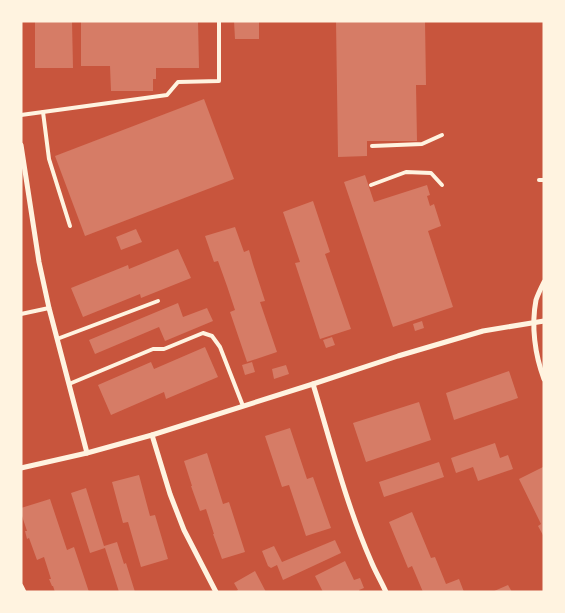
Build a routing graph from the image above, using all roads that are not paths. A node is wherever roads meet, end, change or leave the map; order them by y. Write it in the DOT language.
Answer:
graph roads {
  1 [pos="219,21"];
  2 [pos="43,112"];
  3 [pos="21,115"];
  4 [pos="442,135"];
  5 [pos="21,145"];
  6 [pos="372,146"];
  7 [pos="371,185"];
  8 [pos="442,186"];
  9 [pos="70,226"];
  10 [pos="544,282"];
  11 [pos="158,301"];
  12 [pos="49,308"];
  13 [pos="21,314"];
  14 [pos="544,321"];
  15 [pos="534,323"];
  16 [pos="57,339"];
  17 [pos="544,379"];
  18 [pos="68,384"];
  19 [pos="314,384"];
  20 [pos="243,406"];
  21 [pos="152,435"];
  22 [pos="87,453"];
  23 [pos="21,468"];
  24 [pos="21,586"];
  25 [pos="24,592"];
  26 [pos="216,592"];
  27 [pos="386,592"];
  1 -- 2 [label="lane"];
  2 -- 3 [label="lane"];
  2 -- 9 [label="lane"];
  4 -- 6 [label="lane"];
  5 -- 12 [label="street"];
  7 -- 8 [label="lane"];
  10 -- 15 [label="street"];
  11 -- 16 [label="lane"];
  12 -- 13 [label="lane"];
  12 -- 16 [label="street"];
  14 -- 15 [label="street"];
  15 -- 17 [label="street"];
  15 -- 19 [label="street"];
  16 -- 18 [label="street"];
  18 -- 20 [label="lane"];
  18 -- 22 [label="street"];
  19 -- 20 [label="street"];
  19 -- 27 [label="street"];
  20 -- 21 [label="street"];
  21 -- 22 [label="street"];
  21 -- 26 [label="street"];
  22 -- 23 [label="street"];
  24 -- 25 [label="street"];
}
